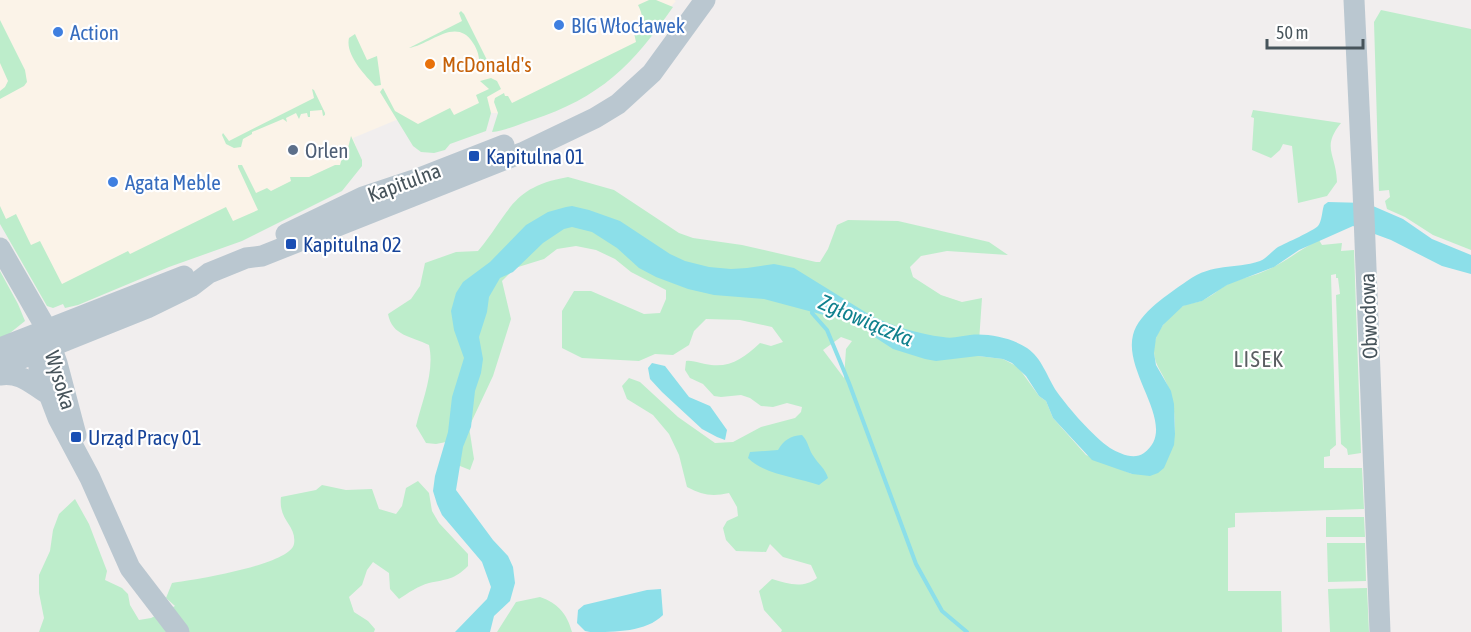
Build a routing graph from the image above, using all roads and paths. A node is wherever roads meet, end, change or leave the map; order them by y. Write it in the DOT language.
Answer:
graph roads {
  1 [pos="705,0"];
  2 [pos="1354,0"];
  3 [pos="0,248"];
  4 [pos="45,343"];
  5 [pos="0,348"];
  6 [pos="0,367"];
  7 [pos="0,375"];
  8 [pos="48,394"];
  9 [pos="77,453"];
  10 [pos="179,632"];
  11 [pos="1380,632"];
  1 -- 4 [label="street, Kapitulna"];
  2 -- 11 [label="street, Obwodowa"];
  3 -- 4 [label="street"];
  4 -- 5 [label="street, Kapitulna"];
  4 -- 6 [label="street, Kapitulna"];
  4 -- 8 [label="street, Wysoka"];
  4 -- 9 [label="street, Wysoka"];
  7 -- 8 [label="street"];
  8 -- 9 [label="street, Wysoka"];
  9 -- 10 [label="street, Wysoka"];
}
